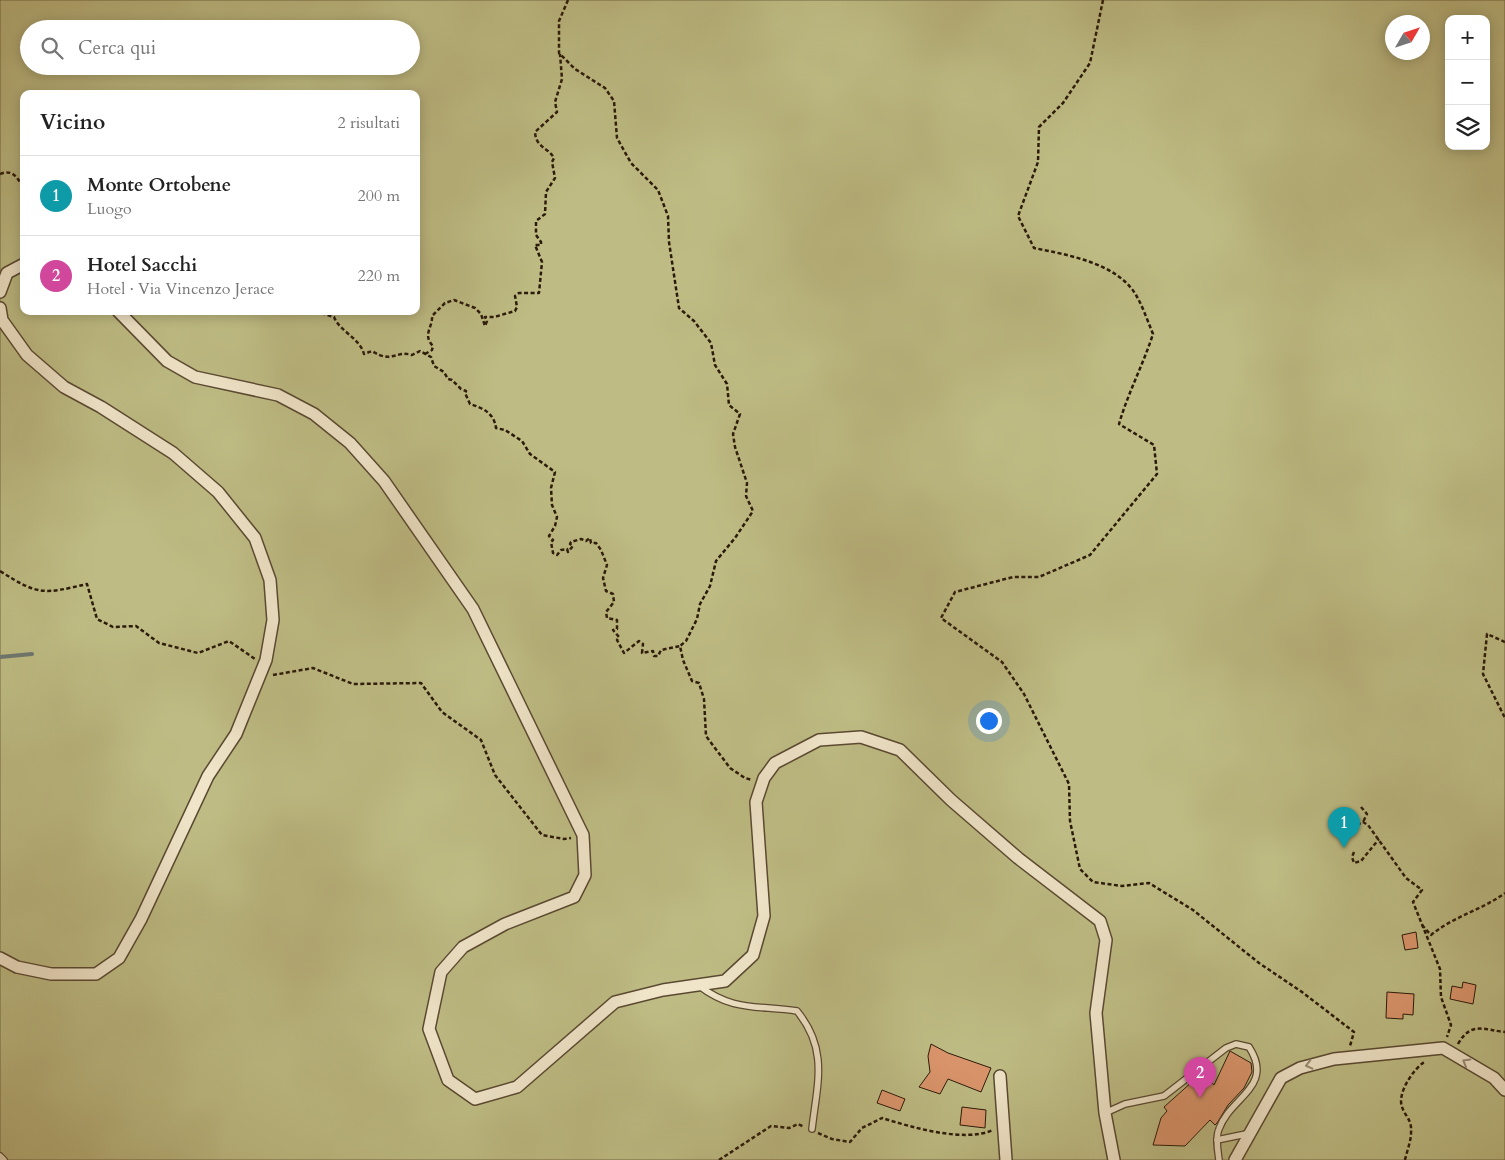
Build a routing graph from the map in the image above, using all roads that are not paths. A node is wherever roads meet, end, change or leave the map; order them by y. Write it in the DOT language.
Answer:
graph roads {
  1 [pos="20,266"];
  2 [pos="0,292"];
  3 [pos="0,308"];
  4 [pos="122,315"];
  5 [pos="0,958"];
  6 [pos="698,985"];
  7 [pos="1000,1076"];
  8 [pos="1505,1090"];
  9 [pos="1105,1113"];
  10 [pos="812,1130"];
  11 [pos="1250,1136"];
  12 [pos="1217,1140"];
  13 [pos="0,1156"];
  14 [pos="4,1160"];
  15 [pos="1006,1160"];
  16 [pos="1114,1160"];
  17 [pos="1219,1160"];
  18 [pos="1235,1160"];
  1 -- 2 [label="street"];
  3 -- 5 [label="street"];
  4 -- 6 [label="street"];
  6 -- 9 [label="street"];
  6 -- 10 [label="lane"];
  7 -- 15 [label="street"];
  8 -- 11 [label="street, one-way"];
  9 -- 12 [label="lane"];
  9 -- 16 [label="street"];
  11 -- 12 [label="lane"];
  11 -- 18 [label="street"];
  12 -- 17 [label="lane"];
  13 -- 14 [label="lane"];
}
